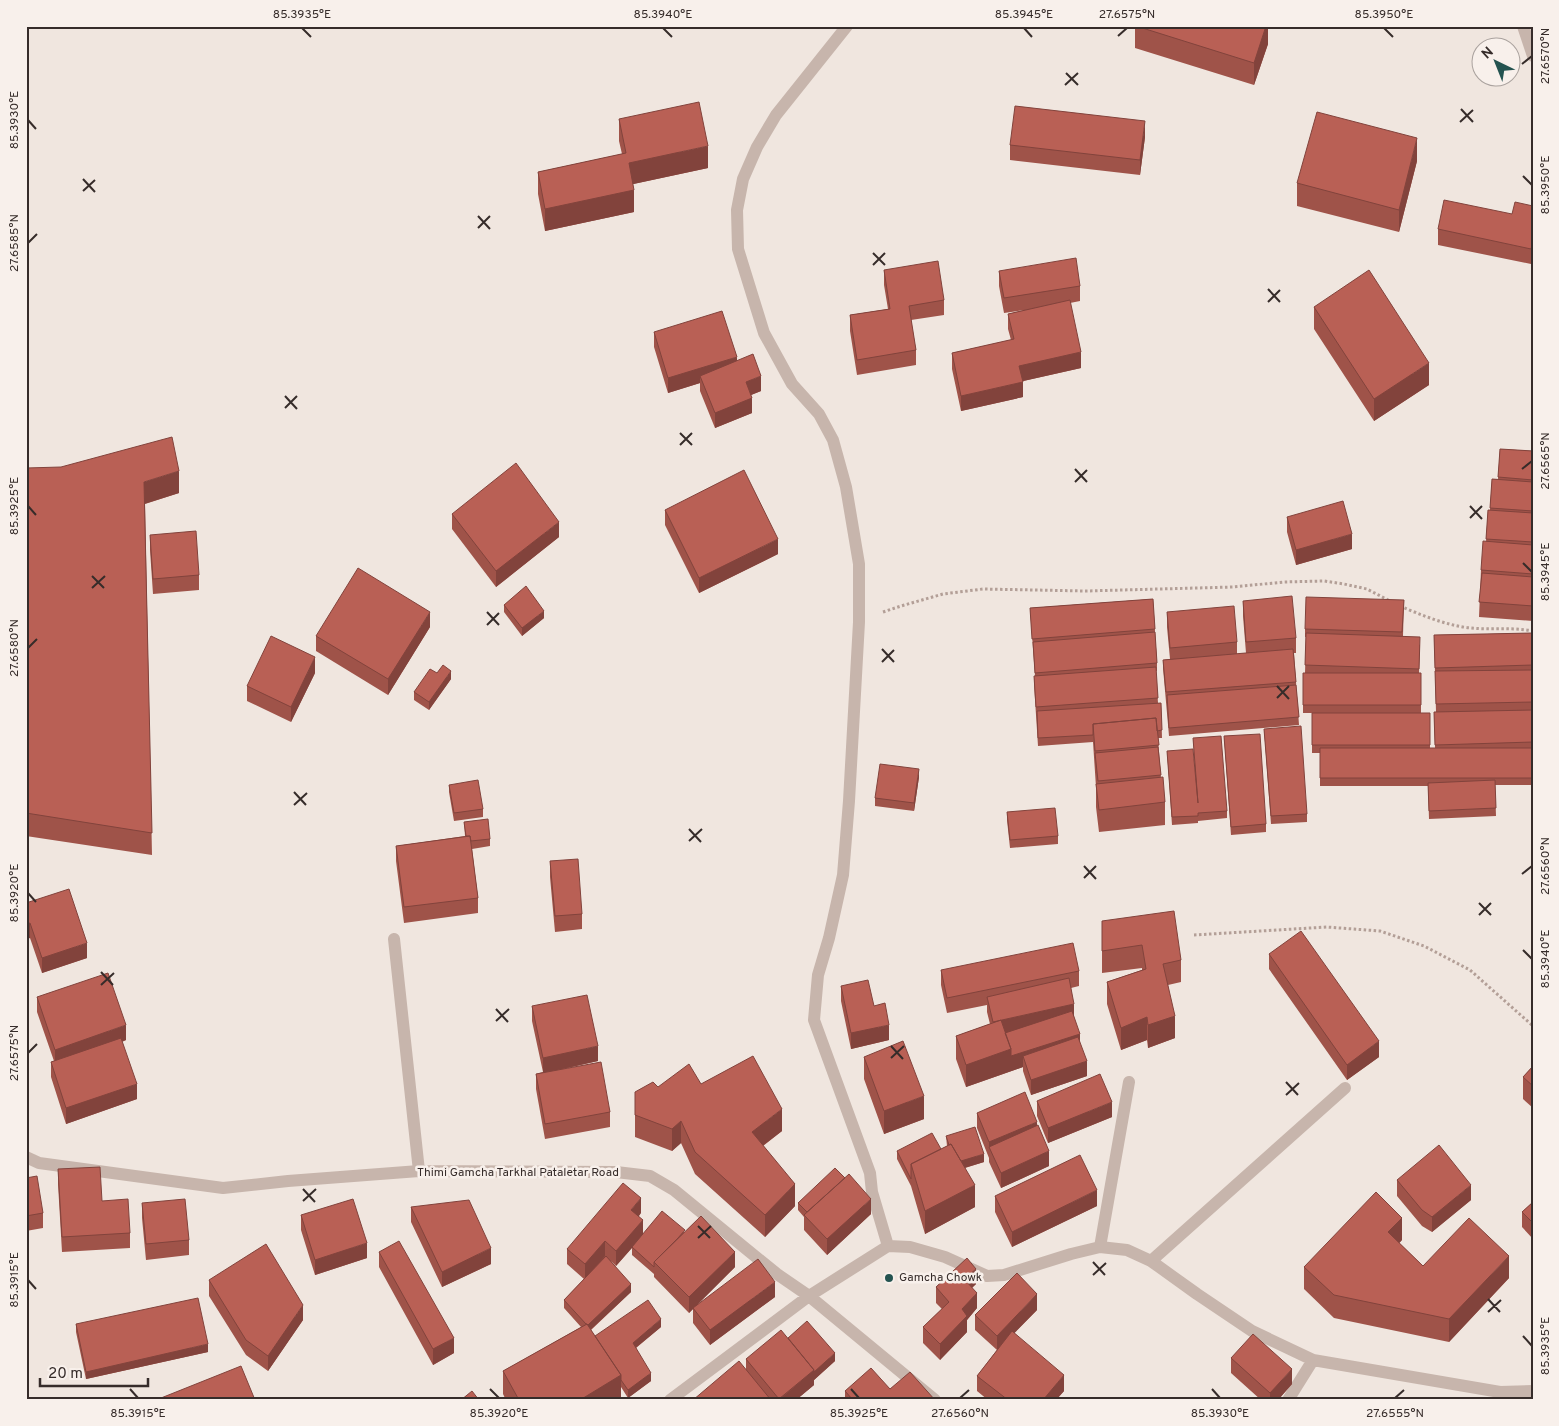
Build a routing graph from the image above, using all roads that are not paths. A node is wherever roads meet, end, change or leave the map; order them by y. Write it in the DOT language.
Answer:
graph roads {
  1 [pos="847,26"];
  2 [pos="1523,26"];
  3 [pos="1533,56"];
  4 [pos="394,939"];
  5 [pos="1129,1082"];
  6 [pos="1345,1088"];
  7 [pos="26,1157"];
  8 [pos="419,1172"];
  9 [pos="888,1246"];
  10 [pos="1100,1247"];
  11 [pos="1151,1261"];
  12 [pos="809,1296"];
  13 [pos="1313,1360"];
  14 [pos="1533,1392"];
  15 [pos="670,1400"];
  16 [pos="935,1400"];
  17 [pos="1288,1400"];
  1 -- 9 [label="street"];
  2 -- 3 [label="street"];
  4 -- 8 [label="street"];
  5 -- 10 [label="street"];
  6 -- 11 [label="street"];
  7 -- 8 [label="street, Thimi Gamcha Tarkhal Pataletar Road"];
  8 -- 12 [label="street, Thimi Gamcha Tarkhal Pataletar Road"];
  9 -- 10 [label="street"];
  9 -- 12 [label="street"];
  10 -- 11 [label="street"];
  11 -- 13 [label="street"];
  12 -- 15 [label="street"];
  12 -- 16 [label="street, Thimi Gamcha Tarkhal Pataletar Road"];
  13 -- 14 [label="street"];
  13 -- 17 [label="street"];
}
